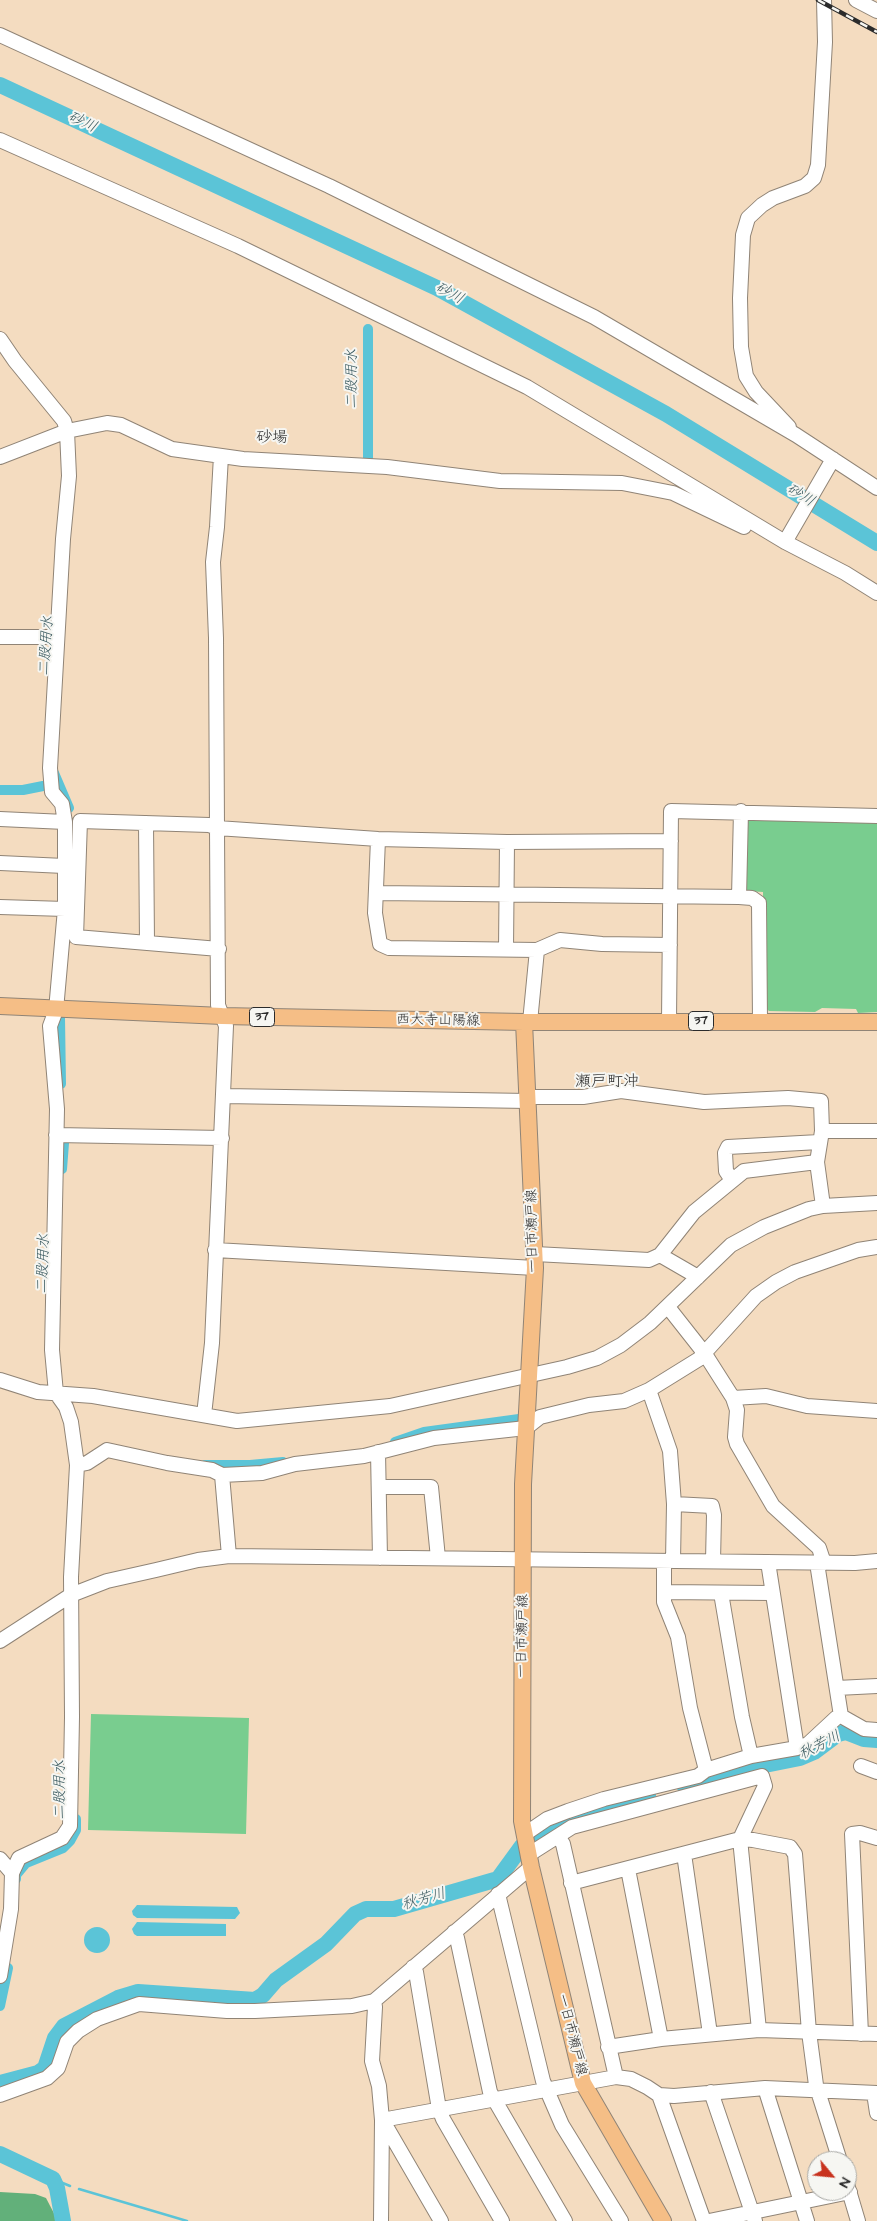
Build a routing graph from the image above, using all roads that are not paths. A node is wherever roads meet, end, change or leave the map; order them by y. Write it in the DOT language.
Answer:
graph roads {
  1 [pos="824,0"];
  2 [pos="856,0"];
  3 [pos="877,11"];
  4 [pos="0,35"];
  5 [pos="0,140"];
  6 [pos="0,339"];
  7 [pos="67,431"];
  8 [pos="796,435"];
  9 [pos="221,456"];
  10 [pos="0,458"];
  11 [pos="833,459"];
  12 [pos="877,488"];
  13 [pos="784,542"];
  14 [pos="877,592"];
  15 [pos="0,636"];
  16 [pos="57,637"];
  17 [pos="741,811"];
  18 [pos="877,816"];
  19 [pos="0,819"];
  20 [pos="65,822"];
  21 [pos="146,823"];
  22 [pos="217,828"];
  23 [pos="378,839"];
  24 [pos="671,841"];
  25 [pos="507,842"];
  26 [pos="0,863"];
  27 [pos="64,866"];
  28 [pos="376,893"];
  29 [pos="507,896"];
  30 [pos="670,896"];
  31 [pos="739,897"];
  32 [pos="0,906"];
  33 [pos="65,909"];
  34 [pos="147,943"];
  35 [pos="670,944"];
  36 [pos="219,949"];
  37 [pos="506,949"];
  38 [pos="537,950"];
  39 [pos="0,1006"];
  40 [pos="56,1010"];
  41 [pos="222,1016"];
  42 [pos="669,1021"];
  43 [pos="760,1021"];
  44 [pos="527,1022"];
  45 [pos="877,1022"];
  46 [pos="224,1096"];
  47 [pos="528,1099"];
  48 [pos="877,1131"];
  49 [pos="56,1134"];
  50 [pos="820,1136"];
  51 [pos="222,1138"];
  52 [pos="817,1162"];
  53 [pos="732,1180"];
  54 [pos="877,1203"];
  55 [pos="824,1206"];
  56 [pos="877,1247"];
  57 [pos="215,1250"];
  58 [pos="660,1254"];
  59 [pos="535,1261"];
  60 [pos="698,1277"];
  61 [pos="668,1307"];
  62 [pos="705,1354"];
  63 [pos="529,1376"];
  64 [pos="0,1380"];
  65 [pos="650,1390"];
  66 [pos="56,1393"];
  67 [pos="733,1398"];
  68 [pos="877,1411"];
  69 [pos="204,1415"];
  70 [pos="526,1428"];
  71 [pos="378,1452"];
  72 [pos="77,1465"];
  73 [pos="222,1475"];
  74 [pos="379,1487"];
  75 [pos="674,1504"];
  76 [pos="228,1556"];
  77 [pos="380,1558"];
  78 [pos="438,1558"];
  79 [pos="524,1560"];
  80 [pos="877,1560"];
  81 [pos="668,1561"];
  82 [pos="713,1561"];
  83 [pos="768,1562"];
  84 [pos="820,1563"];
  85 [pos="664,1592"];
  86 [pos="771,1593"];
  87 [pos="721,1594"];
  88 [pos="71,1595"];
  89 [pos="0,1642"];
  90 [pos="877,1686"];
  91 [pos="837,1688"];
  92 [pos="841,1716"];
  93 [pos="877,1730"];
  94 [pos="797,1748"];
  95 [pos="751,1756"];
  96 [pos="861,1766"];
  97 [pos="706,1770"];
  98 [pos="877,1772"];
  99 [pos="558,1836"];
  100 [pos="877,1838"];
  101 [pos="740,1840"];
  102 [pos="527,1849"];
  103 [pos="684,1854"];
  104 [pos="0,1859"];
  105 [pos="628,1869"];
  106 [pos="12,1873"];
  107 [pos="571,1883"];
  108 [pos="498,1894"];
  109 [pos="454,1932"];
  110 [pos="413,1967"];
  111 [pos="0,1976"];
  112 [pos="374,2002"];
  113 [pos="759,2030"];
  114 [pos="809,2032"];
  115 [pos="710,2034"];
  116 [pos="861,2034"];
  117 [pos="877,2034"];
  118 [pos="661,2039"];
  119 [pos="608,2047"];
  120 [pos="616,2078"];
  121 [pos="583,2083"];
  122 [pos="765,2088"];
  123 [pos="547,2089"];
  124 [pos="818,2091"];
  125 [pos="711,2092"];
  126 [pos="875,2093"];
  127 [pos="0,2095"];
  128 [pos="659,2095"];
  129 [pos="493,2099"];
  130 [pos="439,2110"];
  131 [pos="877,2113"];
  132 [pos="382,2120"];
  133 [pos="837,2151"];
  134 [pos="807,2200"];
  135 [pos="852,2201"];
  136 [pos="802,2202"];
  137 [pos="753,2216"];
  138 [pos="381,2221"];
  139 [pos="441,2221"];
  140 [pos="502,2221"];
  141 [pos="565,2221"];
  142 [pos="621,2221"];
  143 [pos="663,2221"];
  144 [pos="704,2221"];
  145 [pos="709,2221"];
  146 [pos="807,2221"];
  147 [pos="858,2221"];
  1 -- 8 [label="street"];
  2 -- 3 [label="street"];
  4 -- 8 [label="street"];
  5 -- 13 [label="street"];
  6 -- 7 [label="street"];
  7 -- 9 [label="street"];
  7 -- 10 [label="street"];
  7 -- 16 [label="street"];
  8 -- 11 [label="street"];
  9 -- 13 [label="street"];
  9 -- 22 [label="street"];
  11 -- 12 [label="street"];
  11 -- 13 [label="street"];
  13 -- 14 [label="street"];
  15 -- 16 [label="street"];
  16 -- 20 [label="street"];
  17 -- 18 [label="street"];
  17 -- 24 [label="street"];
  17 -- 31 [label="street"];
  19 -- 20 [label="street"];
  20 -- 27 [label="street"];
  21 -- 22 [label="street"];
  21 -- 34 [label="street"];
  21 -- 34 [label="street"];
  22 -- 23 [label="street"];
  22 -- 36 [label="street"];
  23 -- 25 [label="street"];
  23 -- 28 [label="street"];
  24 -- 25 [label="street"];
  24 -- 30 [label="street"];
  25 -- 29 [label="street"];
  26 -- 27 [label="street"];
  27 -- 33 [label="street"];
  28 -- 29 [label="street"];
  28 -- 37 [label="street"];
  29 -- 30 [label="street"];
  29 -- 37 [label="street"];
  30 -- 31 [label="street"];
  30 -- 35 [label="street"];
  31 -- 43 [label="street"];
  32 -- 33 [label="street"];
  33 -- 40 [label="street"];
  34 -- 36 [label="street"];
  35 -- 38 [label="street"];
  35 -- 42 [label="street"];
  36 -- 41 [label="street"];
  37 -- 38 [label="street"];
  38 -- 44 [label="street"];
  39 -- 40 [label="main road, 西大寺山陽線 / 37"];
  40 -- 41 [label="main road, 西大寺山陽線 / 37"];
  40 -- 49 [label="street"];
  41 -- 44 [label="main road, 西大寺山陽線 / 37"];
  41 -- 46 [label="street"];
  42 -- 43 [label="main road, 西大寺山陽線 / 37"];
  42 -- 44 [label="main road, 西大寺山陽線 / 37"];
  43 -- 45 [label="main road, 西大寺山陽線 / 37"];
  44 -- 47 [label="main road, 一日市瀬戸線"];
  46 -- 47 [label="street"];
  46 -- 51 [label="street"];
  47 -- 50 [label="street"];
  47 -- 59 [label="main road, 一日市瀬戸線"];
  48 -- 50 [label="street"];
  49 -- 51 [label="street"];
  49 -- 66 [label="street"];
  50 -- 52 [label="street"];
  50 -- 53 [label="street"];
  51 -- 57 [label="street"];
  52 -- 53 [label="street"];
  52 -- 55 [label="street"];
  53 -- 58 [label="street"];
  54 -- 55 [label="street"];
  55 -- 60 [label="street"];
  56 -- 62 [label="street"];
  57 -- 59 [label="street"];
  57 -- 69 [label="street"];
  58 -- 59 [label="street"];
  58 -- 60 [label="street"];
  59 -- 63 [label="main road, 一日市瀬戸線"];
  60 -- 61 [label="street"];
  61 -- 62 [label="street"];
  61 -- 63 [label="street"];
  62 -- 65 [label="street"];
  62 -- 67 [label="street"];
  63 -- 69 [label="street"];
  63 -- 70 [label="main road, 一日市瀬戸線"];
  64 -- 66 [label="street"];
  65 -- 70 [label="street"];
  65 -- 75 [label="street"];
  66 -- 69 [label="street"];
  66 -- 72 [label="street"];
  67 -- 68 [label="street"];
  67 -- 84 [label="street"];
  70 -- 71 [label="street"];
  70 -- 79 [label="main road, 一日市瀬戸線"];
  71 -- 73 [label="street"];
  71 -- 74 [label="street"];
  72 -- 73 [label="street"];
  72 -- 88 [label="street"];
  73 -- 76 [label="street"];
  74 -- 77 [label="street"];
  74 -- 78 [label="street"];
  75 -- 81 [label="street"];
  75 -- 82 [label="street"];
  76 -- 77 [label="street"];
  76 -- 88 [label="street"];
  77 -- 78 [label="street"];
  78 -- 79 [label="street"];
  79 -- 81 [label="street"];
  79 -- 102 [label="main road, 一日市瀬戸線"];
  80 -- 84 [label="street"];
  81 -- 82 [label="street"];
  81 -- 85 [label="street"];
  82 -- 83 [label="street"];
  83 -- 84 [label="street"];
  83 -- 86 [label="street"];
  84 -- 91 [label="street"];
  85 -- 87 [label="street"];
  85 -- 97 [label="street"];
  86 -- 87 [label="street"];
  86 -- 94 [label="street"];
  87 -- 95 [label="street"];
  88 -- 89 [label="street"];
  88 -- 106 [label="street"];
  90 -- 91 [label="street"];
  91 -- 92 [label="street"];
  92 -- 93 [label="street"];
  92 -- 94 [label="street"];
  94 -- 95 [label="street"];
  95 -- 97 [label="street"];
  96 -- 98 [label="street"];
  97 -- 102 [label="street"];
  99 -- 101 [label="street"];
  99 -- 102 [label="street"];
  99 -- 107 [label="street"];
  100 -- 116 [label="street"];
  101 -- 103 [label="street"];
  101 -- 113 [label="street"];
  101 -- 114 [label="street"];
  102 -- 108 [label="street"];
  102 -- 121 [label="main road, 一日市瀬戸線"];
  103 -- 105 [label="street"];
  103 -- 115 [label="street"];
  104 -- 106 [label="street"];
  105 -- 107 [label="street"];
  105 -- 118 [label="street"];
  106 -- 111 [label="street"];
  107 -- 119 [label="street"];
  108 -- 109 [label="street"];
  108 -- 123 [label="street"];
  109 -- 110 [label="street"];
  109 -- 129 [label="street"];
  110 -- 112 [label="street"];
  110 -- 130 [label="street"];
  112 -- 127 [label="street"];
  112 -- 132 [label="street"];
  113 -- 114 [label="street"];
  113 -- 115 [label="street"];
  114 -- 116 [label="street"];
  114 -- 124 [label="street"];
  115 -- 118 [label="street"];
  116 -- 117 [label="street"];
  118 -- 119 [label="street"];
  119 -- 120 [label="street"];
  120 -- 121 [label="street"];
  120 -- 128 [label="street"];
  121 -- 123 [label="street"];
  121 -- 143 [label="main road, 一日市瀬戸線"];
  122 -- 124 [label="street"];
  122 -- 125 [label="street"];
  122 -- 136 [label="street"];
  123 -- 129 [label="street"];
  123 -- 142 [label="street"];
  124 -- 126 [label="street"];
  124 -- 133 [label="street"];
  125 -- 128 [label="street"];
  125 -- 137 [label="street"];
  126 -- 131 [label="street"];
  128 -- 144 [label="street"];
  129 -- 130 [label="street"];
  129 -- 141 [label="street"];
  130 -- 132 [label="street"];
  130 -- 140 [label="street"];
  132 -- 138 [label="street"];
  132 -- 139 [label="street"];
  134 -- 136 [label="street"];
  135 -- 147 [label="street"];
  136 -- 137 [label="street"];
  136 -- 146 [label="street"];
  137 -- 145 [label="street"];
}
